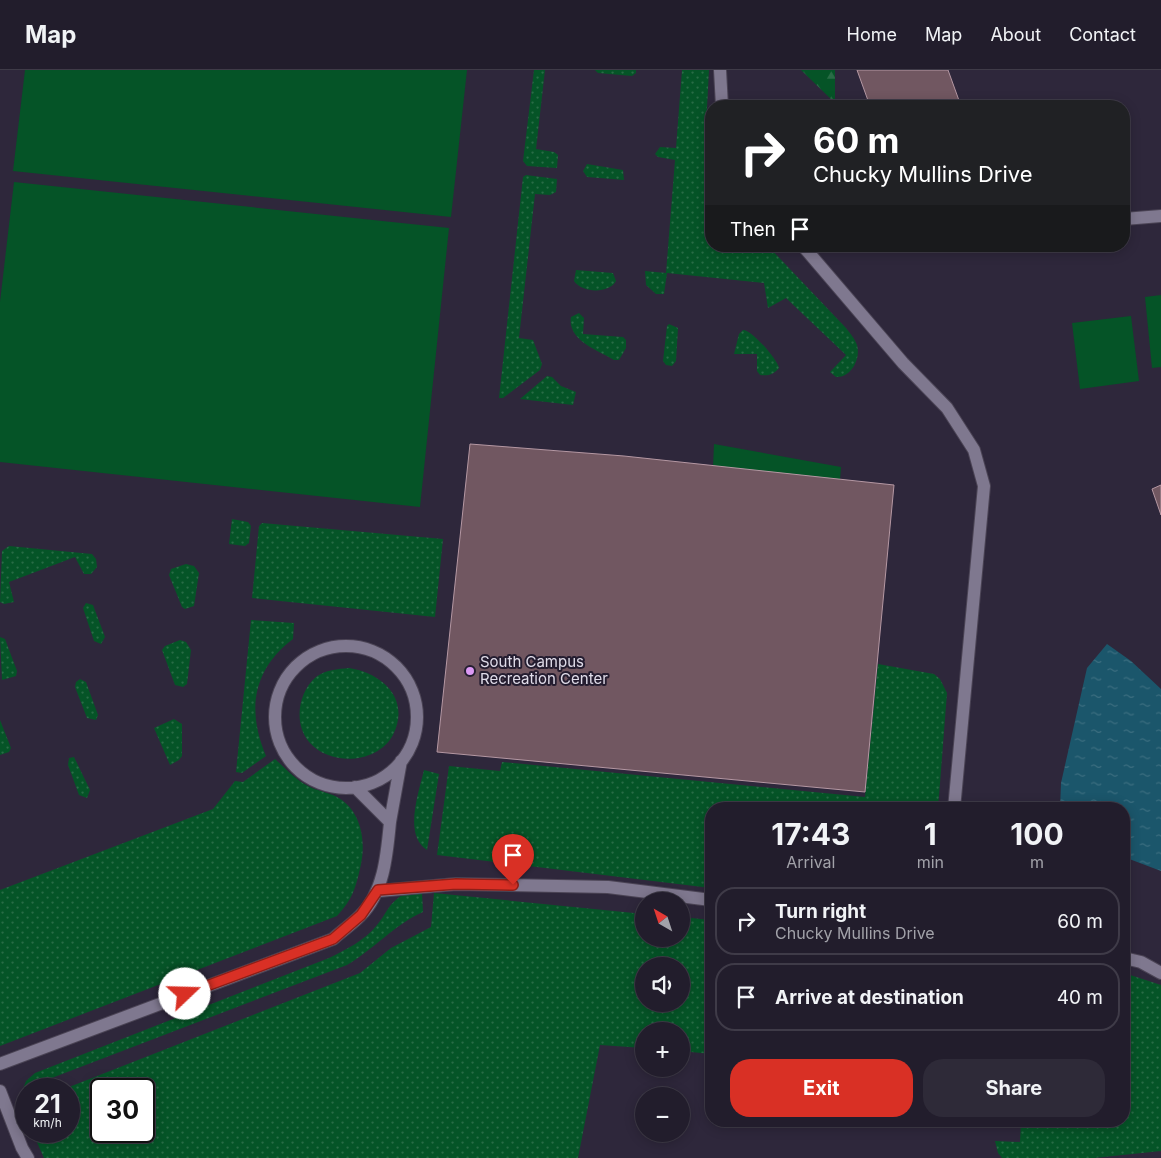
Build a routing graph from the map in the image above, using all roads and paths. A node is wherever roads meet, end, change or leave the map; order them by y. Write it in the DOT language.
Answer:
graph roads {
  1 [pos="720,70"];
  2 [pos="722,100"];
  3 [pos="1161,216"];
  4 [pos="1130,219"];
  5 [pos="808,252"];
  6 [pos="401,761"];
  7 [pos="355,787"];
  8 [pos="955,802"];
  9 [pos="390,822"];
  10 [pos="378,890"];
  11 [pos="705,899"];
  12 [pos="1130,959"];
  13 [pos="1161,973"];
  14 [pos="0,1064"];
  15 [pos="0,1091"];
  16 [pos="28,1158"];
  1 -- 2 [label="street"];
  3 -- 4 [label="street"];
  5 -- 8 [label="street"];
  6 -- 7 [label="street"];
  6 -- 7 [label="street"];
  6 -- 9 [label="street"];
  7 -- 9 [label="street"];
  9 -- 10 [label="street"];
  10 -- 11 [label="street"];
  10 -- 14 [label="street"];
  12 -- 13 [label="street"];
  15 -- 16 [label="street"];
}
